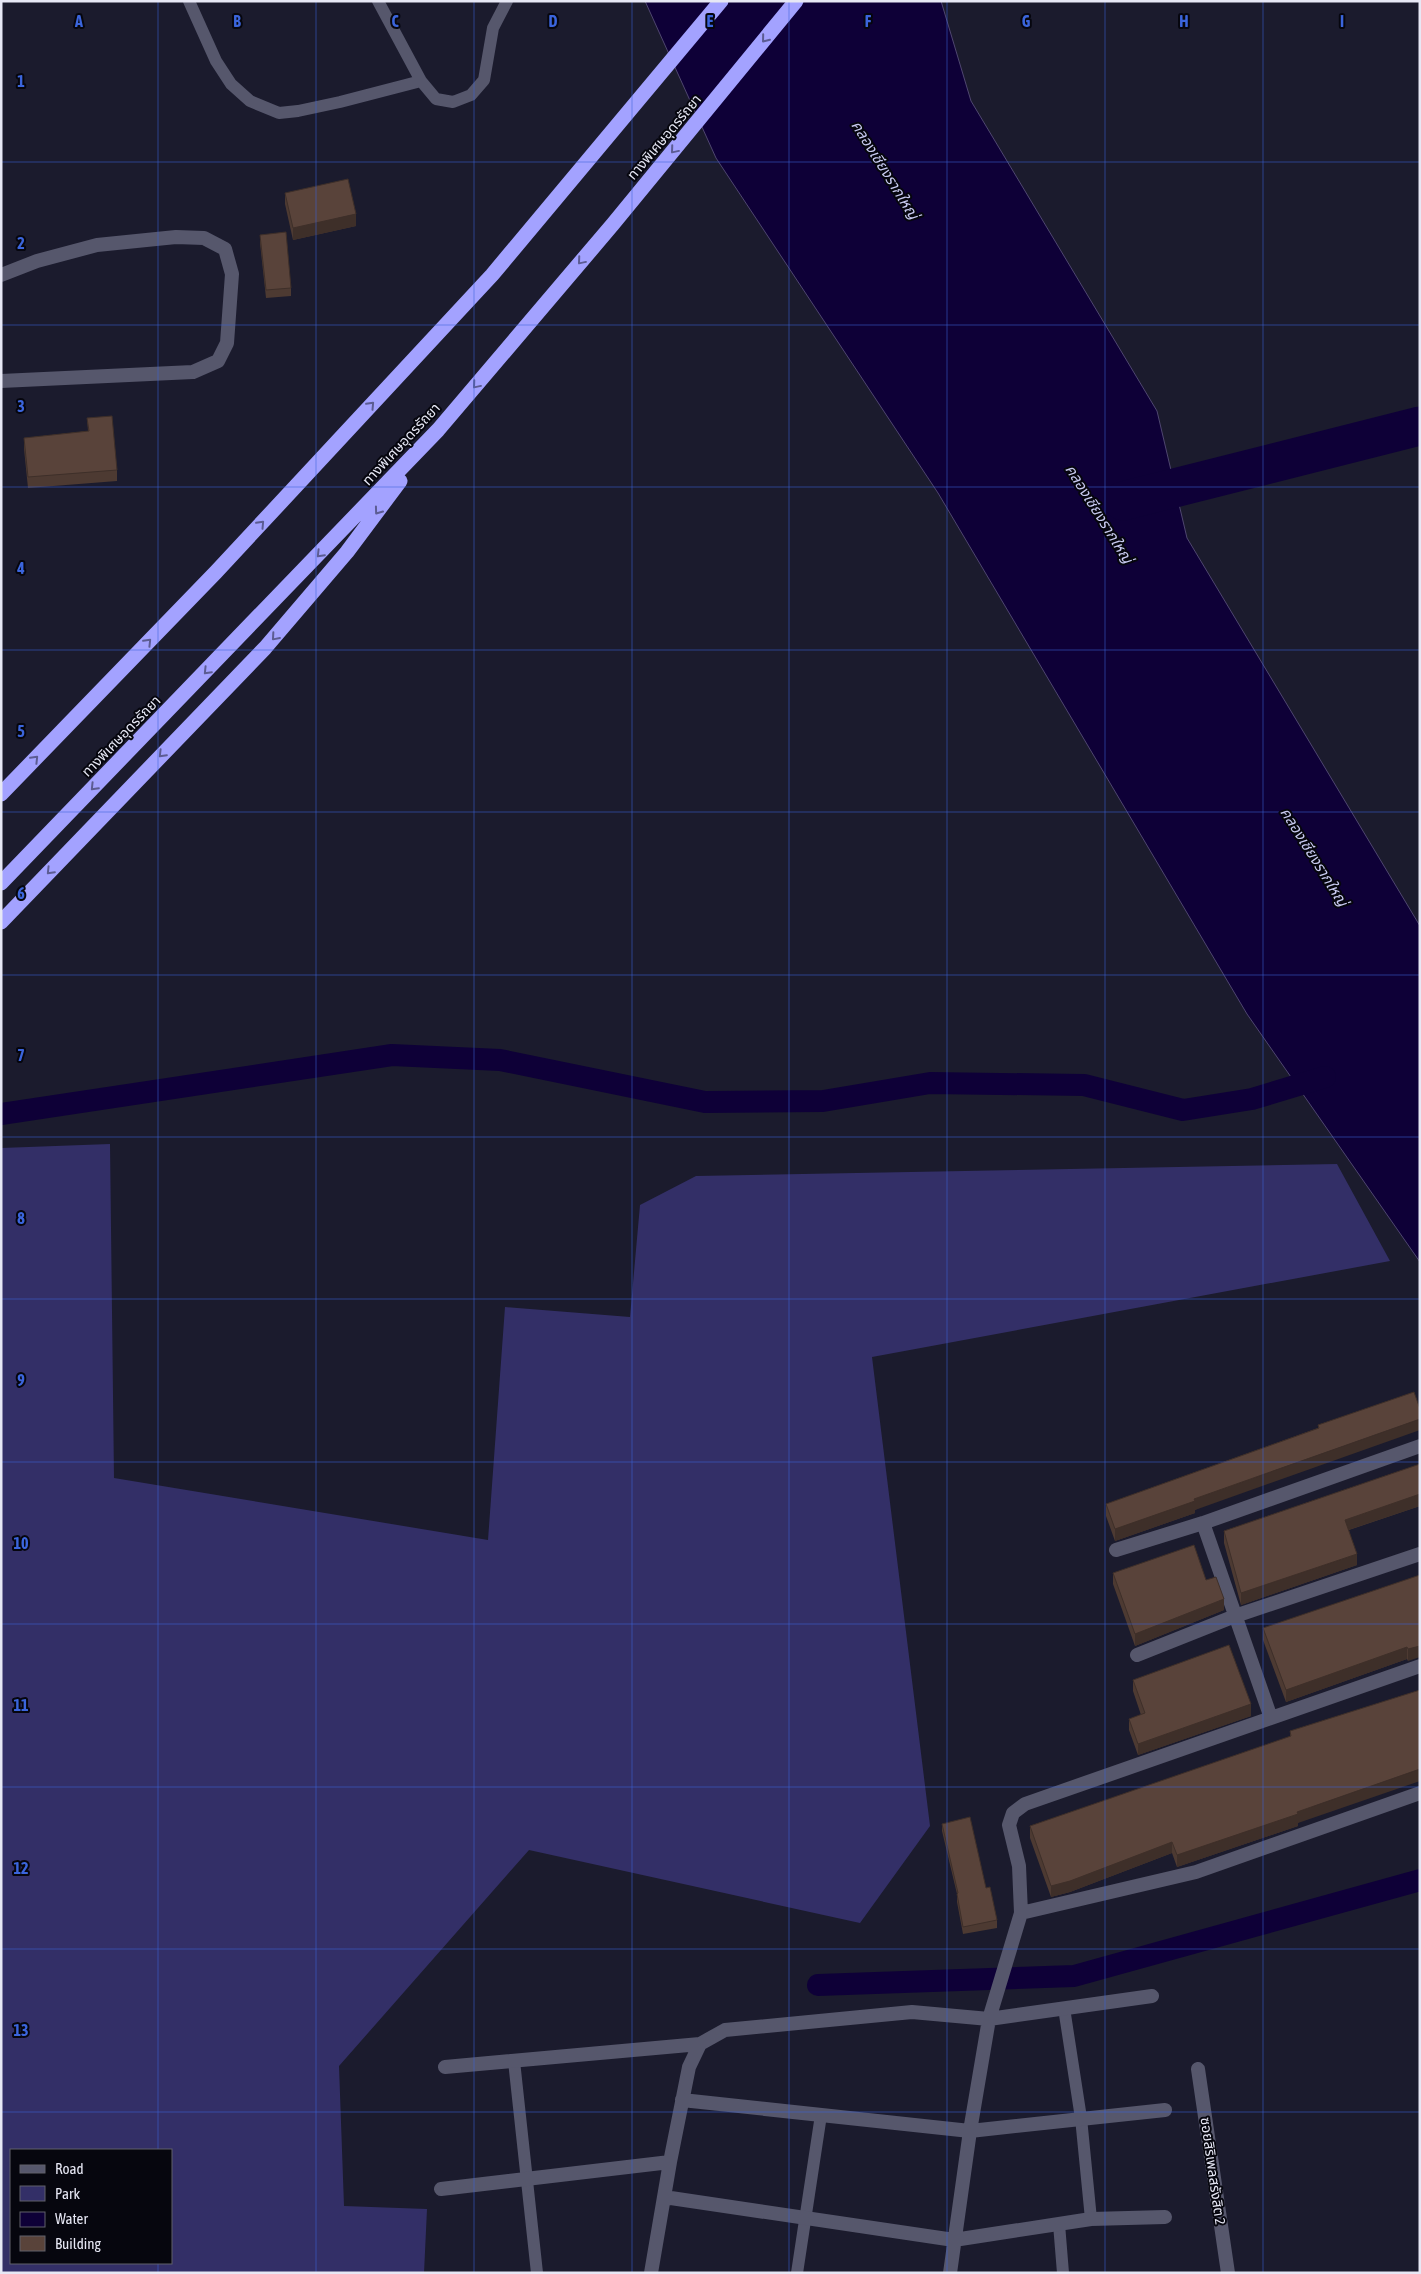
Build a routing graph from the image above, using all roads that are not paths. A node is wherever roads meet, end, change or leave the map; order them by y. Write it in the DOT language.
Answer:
graph roads {
  1 [pos="189,1"];
  2 [pos="378,1"];
  3 [pos="507,1"];
  4 [pos="721,1"];
  5 [pos="796,1"];
  6 [pos="421,81"];
  7 [pos="1,275"];
  8 [pos="1,381"];
  9 [pos="438,430"];
  10 [pos="1,794"];
  11 [pos="1,883"];
  12 [pos="1,922"];
  13 [pos="1420,1446"];
  14 [pos="1203,1523"];
  15 [pos="1116,1550"];
  16 [pos="1420,1554"];
  17 [pos="1236,1616"];
  18 [pos="1137,1655"];
  19 [pos="1420,1666"];
  20 [pos="1271,1718"];
  21 [pos="1420,1793"];
  22 [pos="1021,1912"];
  23 [pos="1152,1996"];
  24 [pos="1064,2008"];
  25 [pos="989,2019"];
  26 [pos="700,2044"];
  27 [pos="514,2061"];
  28 [pos="445,2067"];
  29 [pos="1198,2069"];
  30 [pos="682,2100"];
  31 [pos="1166,2110"];
  32 [pos="821,2115"];
  33 [pos="1081,2118"];
  34 [pos="970,2131"];
  35 [pos="670,2162"];
  36 [pos="527,2179"];
  37 [pos="441,2189"];
  38 [pos="664,2197"];
  39 [pos="1166,2217"];
  40 [pos="806,2218"];
  41 [pos="1090,2219"];
  42 [pos="1059,2224"];
  43 [pos="954,2240"];
  44 [pos="537,2273"];
  45 [pos="651,2273"];
  46 [pos="797,2273"];
  47 [pos="950,2273"];
  48 [pos="1063,2273"];
  49 [pos="1228,2273"];
  1 -- 6 [label="lane"];
  2 -- 6 [label="lane"];
  3 -- 6 [label="lane"];
  10 -- 4 [label="highway, one-way"];
  5 -- 9 [label="highway, ทางพิเศษอุดรรัถยา, one-way"];
  7 -- 8 [label="street"];
  9 -- 11 [label="highway, ทางพิเศษอุดรรัถยา, one-way"];
  9 -- 12 [label="highway, one-way"];
  13 -- 14 [label="street"];
  14 -- 15 [label="street"];
  14 -- 17 [label="street"];
  16 -- 17 [label="street"];
  17 -- 18 [label="street"];
  17 -- 20 [label="street"];
  19 -- 20 [label="street"];
  20 -- 22 [label="street"];
  21 -- 22 [label="street"];
  22 -- 25 [label="street"];
  23 -- 24 [label="street"];
  24 -- 25 [label="street"];
  24 -- 33 [label="lane"];
  25 -- 26 [label="street"];
  25 -- 34 [label="street"];
  26 -- 27 [label="street"];
  26 -- 30 [label="street"];
  27 -- 28 [label="street"];
  27 -- 36 [label="lane"];
  29 -- 49 [label="street, ซอยสิริเพลสรังสิต 2"];
  30 -- 32 [label="street"];
  30 -- 35 [label="street"];
  31 -- 33 [label="street"];
  32 -- 34 [label="street"];
  32 -- 40 [label="lane"];
  33 -- 34 [label="street"];
  33 -- 41 [label="lane"];
  34 -- 43 [label="street"];
  35 -- 36 [label="street"];
  35 -- 38 [label="street"];
  36 -- 37 [label="street"];
  36 -- 44 [label="lane"];
  38 -- 40 [label="street"];
  38 -- 45 [label="street"];
  39 -- 41 [label="street"];
  40 -- 43 [label="street"];
  40 -- 46 [label="lane"];
  41 -- 42 [label="street"];
  42 -- 43 [label="street"];
  42 -- 48 [label="lane"];
  43 -- 47 [label="street"];
}
